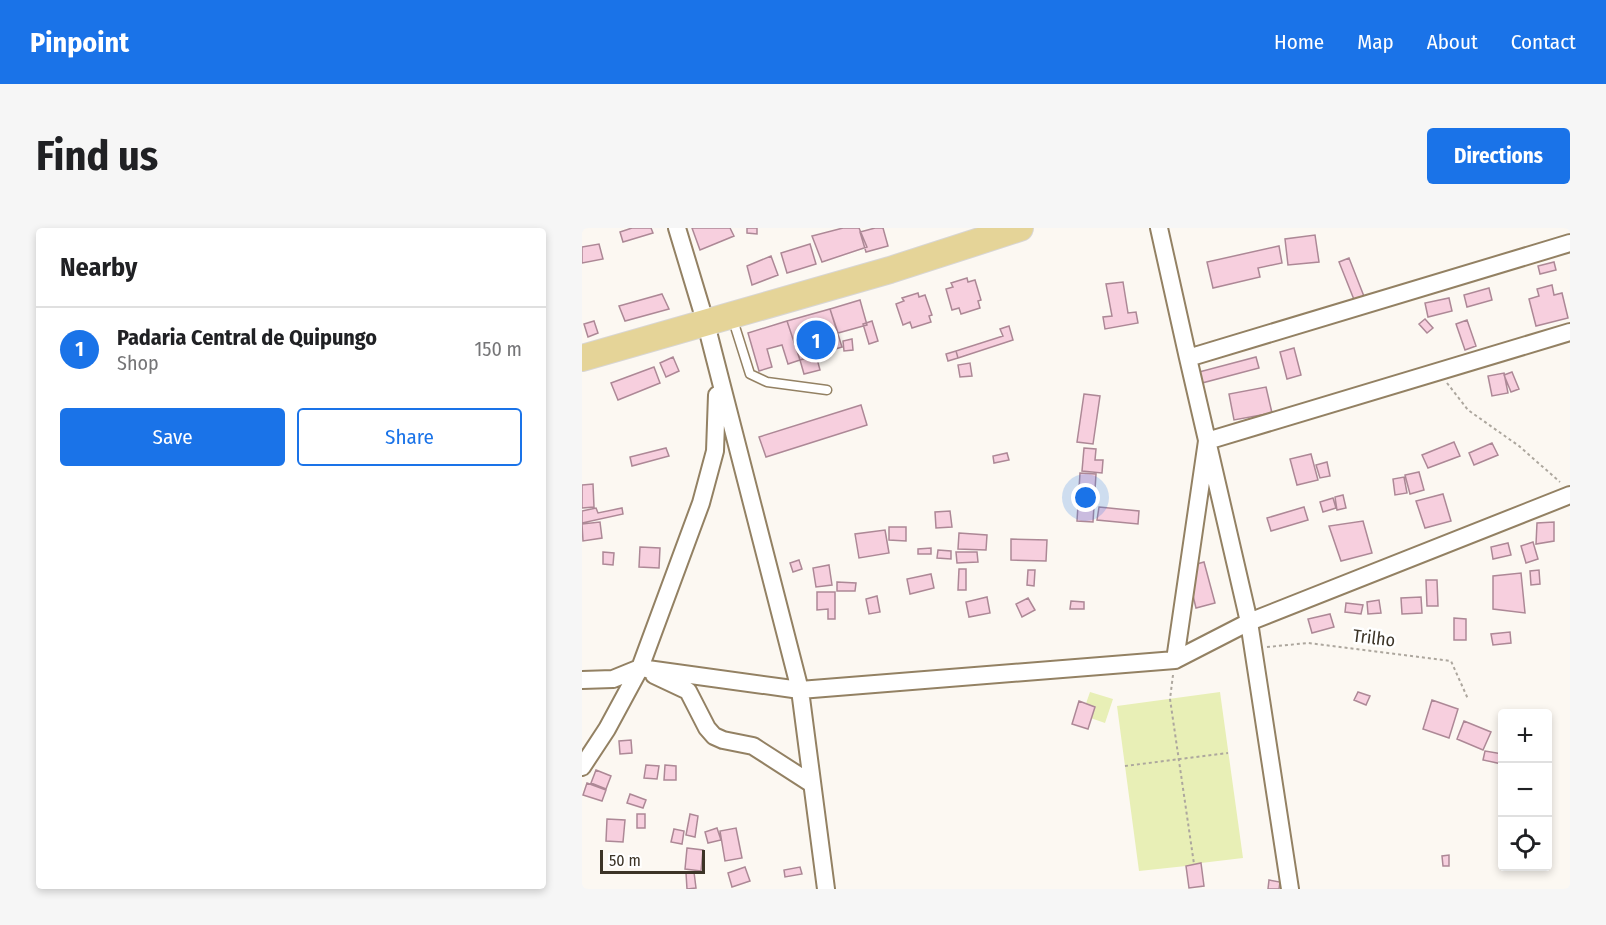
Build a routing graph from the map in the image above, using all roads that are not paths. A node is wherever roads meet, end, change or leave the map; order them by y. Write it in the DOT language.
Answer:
graph roads {
  1 [pos="676,228"];
  2 [pos="1020,228"];
  3 [pos="1159,228"];
  4 [pos="1570,243"];
  5 [pos="732,316"];
  6 [pos="706,324"];
  7 [pos="1570,332"];
  8 [pos="582,358"];
  9 [pos="1188,358"];
  10 [pos="717,374"];
  11 [pos="827,390"];
  12 [pos="1207,441"];
  13 [pos="1566,489"];
  14 [pos="1249,622"];
  15 [pos="1175,660"];
  16 [pos="640,668"];
  17 [pos="582,680"];
  18 [pos="800,690"];
  19 [pos="582,767"];
  20 [pos="812,784"];
  21 [pos="826,889"];
  22 [pos="1290,889"];
  1 -- 6 [label="street"];
  2 -- 5 [label="main road"];
  3 -- 9 [label="street"];
  4 -- 9 [label="street"];
  5 -- 6 [label="main road"];
  5 -- 11 [label="lane"];
  6 -- 8 [label="main road"];
  6 -- 10 [label="street"];
  7 -- 12 [label="street"];
  9 -- 12 [label="street"];
  10 -- 16 [label="street"];
  10 -- 18 [label="street"];
  12 -- 14 [label="street"];
  12 -- 15 [label="street"];
  13 -- 14 [label="street"];
  14 -- 15 [label="street"];
  14 -- 22 [label="street"];
  15 -- 18 [label="street"];
  16 -- 17 [label="street"];
  16 -- 18 [label="street"];
  16 -- 19 [label="street"];
  16 -- 20 [label="street"];
  18 -- 20 [label="street"];
  20 -- 21 [label="street"];
}
